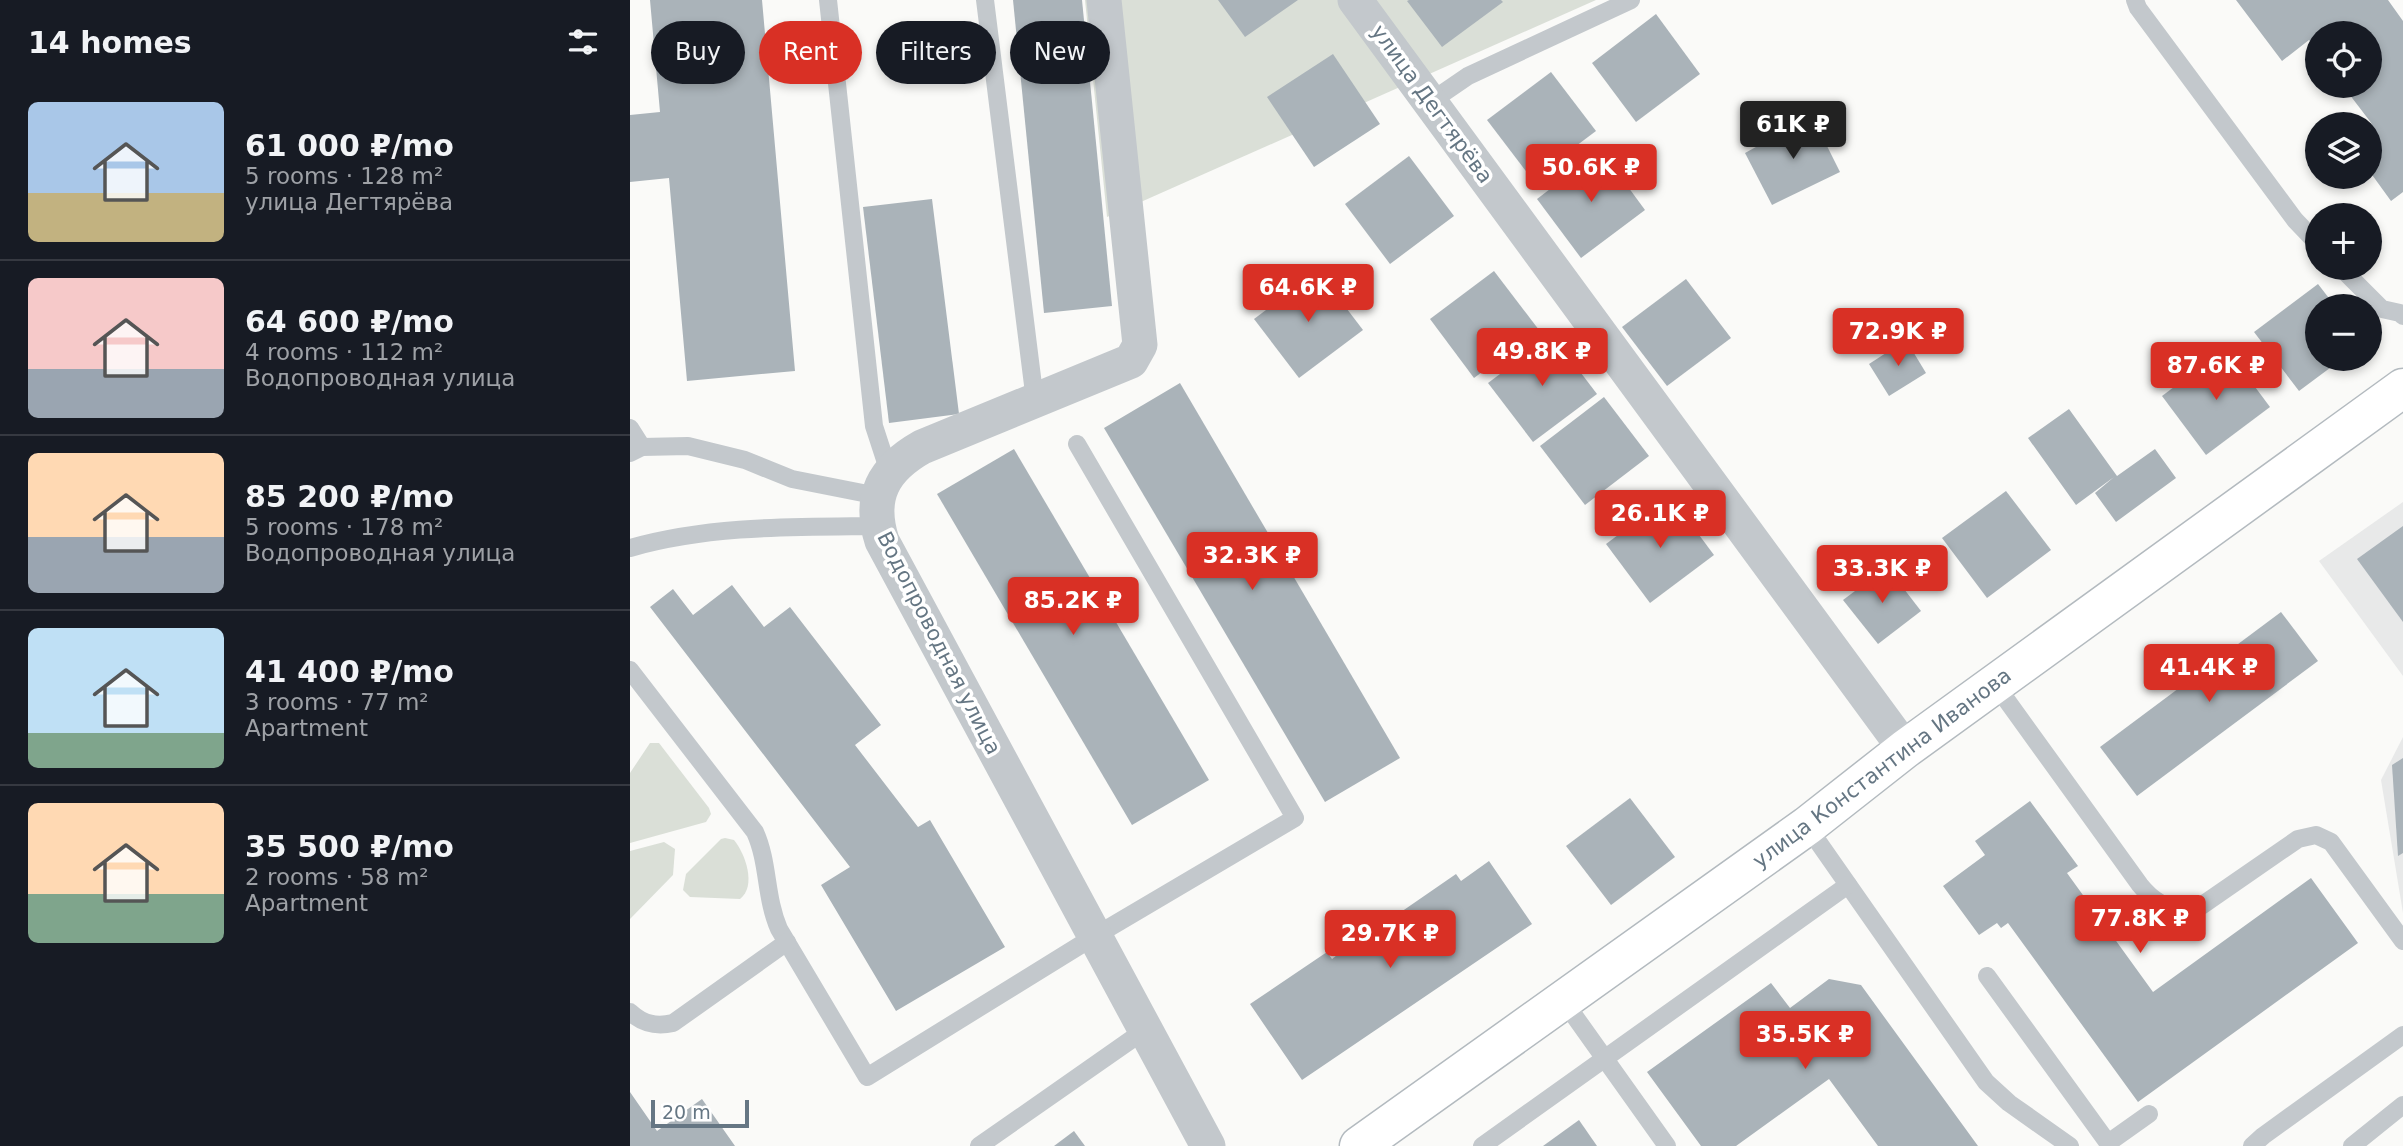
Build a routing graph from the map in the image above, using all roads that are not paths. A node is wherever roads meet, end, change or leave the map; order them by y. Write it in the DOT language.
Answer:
graph roads {
  1 [pos="828,0"];
  2 [pos="985,0"];
  3 [pos="1104,0"];
  4 [pos="1355,0"];
  5 [pos="1631,0"];
  6 [pos="2135,0"];
  7 [pos="1430,102"];
  8 [pos="2305,230"];
  9 [pos="2353,280"];
  10 [pos="2402,313"];
  11 [pos="2403,388"];
  12 [pos="1035,401"];
  13 [pos="630,428"];
  14 [pos="1077,444"];
  15 [pos="636,450"];
  16 [pos="882,498"];
  17 [pos="630,548"];
  18 [pos="630,670"];
  19 [pos="1995,684"];
  20 [pos="1905,749"];
  21 [pos="1807,826"];
  22 [pos="1848,885"];
  23 [pos="1095,936"];
  24 [pos="2403,941"];
  25 [pos="787,942"];
  26 [pos="1987,976"];
  27 [pos="1563,1000"];
  28 [pos="630,1012"];
  29 [pos="1145,1030"];
  30 [pos="2403,1035"];
  31 [pos="1605,1059"];
  32 [pos="2403,1105"];
  33 [pos="2149,1114"];
  34 [pos="2106,1145"];
  35 [pos="979,1146"];
  36 [pos="1208,1146"];
  37 [pos="1359,1146"];
  38 [pos="1482,1146"];
  39 [pos="1667,1146"];
  40 [pos="2070,1146"];
  41 [pos="2252,1146"];
  42 [pos="2353,1146"];
  1 -- 16 [label="lane"];
  2 -- 12 [label="lane"];
  3 -- 12 [label="street"];
  4 -- 7 [label="street, улица Дегтярёва"];
  5 -- 7 [label="lane"];
  6 -- 8 [label="lane"];
  7 -- 20 [label="street, улица Дегтярёва"];
  9 -- 10 [label="lane"];
  11 -- 19 [label="street, улица Константина Иванова"];
  12 -- 16 [label="street"];
  13 -- 15 [label="lane"];
  14 -- 23 [label="lane"];
  15 -- 16 [label="lane"];
  16 -- 17 [label="lane"];
  16 -- 23 [label="street, Водопроводная улица"];
  18 -- 25 [label="lane"];
  19 -- 20 [label="street, улица Константина Иванова"];
  19 -- 24 [label="lane"];
  20 -- 21 [label="street, улица Константина Иванова"];
  21 -- 22 [label="lane"];
  21 -- 27 [label="street, улица Константина Иванова"];
  22 -- 31 [label="lane"];
  22 -- 40 [label="lane"];
  23 -- 25 [label="lane"];
  23 -- 29 [label="street, Водопроводная улица"];
  25 -- 28 [label="lane"];
  26 -- 34 [label="lane"];
  27 -- 31 [label="lane"];
  27 -- 37 [label="street, улица Константина Иванова"];
  29 -- 35 [label="lane"];
  29 -- 36 [label="street, Водопроводная улица"];
  30 -- 41 [label="lane"];
  31 -- 38 [label="lane"];
  31 -- 39 [label="lane"];
  32 -- 42 [label="lane"];
  33 -- 34 [label="lane"];
}
